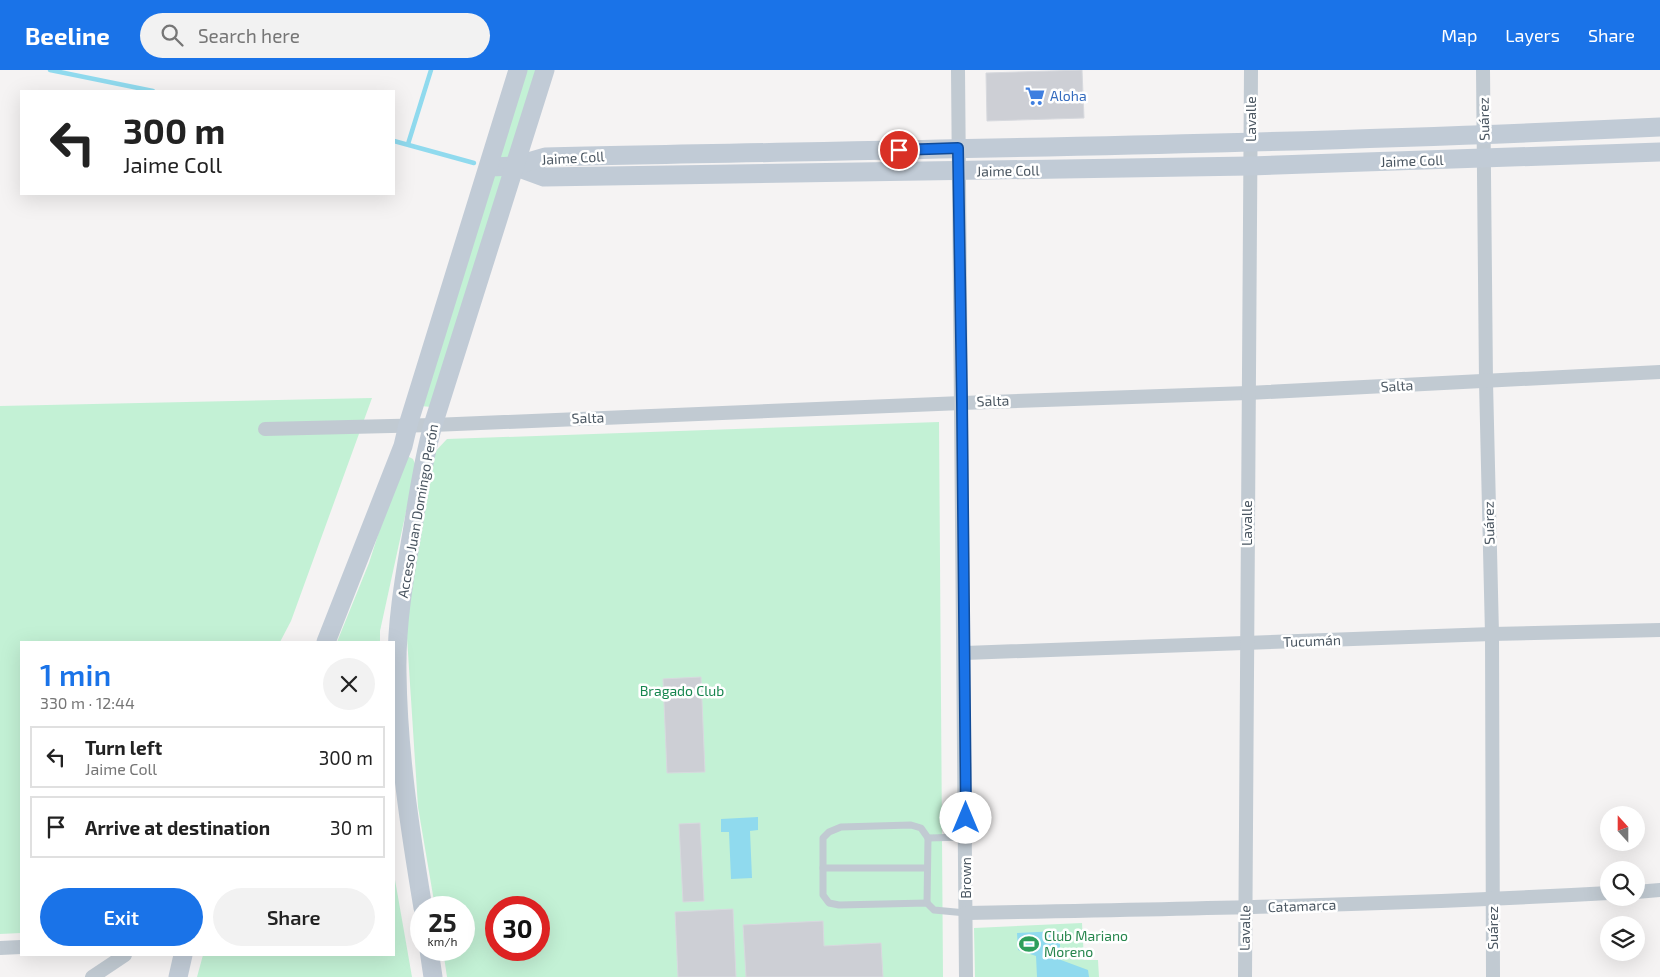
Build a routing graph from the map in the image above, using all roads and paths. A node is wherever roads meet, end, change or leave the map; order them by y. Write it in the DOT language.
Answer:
graph roads {
  1 [pos="518,70"];
  2 [pos="545,70"];
  3 [pos="958,70"];
  4 [pos="1251,70"];
  5 [pos="1483,70"];
  6 [pos="1660,127"];
  7 [pos="1484,135"];
  8 [pos="1251,142"];
  9 [pos="958,148"];
  10 [pos="1660,152"];
  11 [pos="1484,158"];
  12 [pos="514,166"];
  13 [pos="1250,166"];
  14 [pos="489,167"];
  15 [pos="958,172"];
  16 [pos="1660,372"];
  17 [pos="1486,382"];
  18 [pos="1248,393"];
  19 [pos="962,402"];
  20 [pos="408,425"];
  21 [pos="432,425"];
  22 [pos="265,429"];
  23 [pos="1660,630"];
  24 [pos="1492,634"];
  25 [pos="326,641"];
  26 [pos="1246,643"];
  27 [pos="965,653"];
  28 [pos="966,836"];
  29 [pos="928,838"];
  30 [pos="823,868"];
  31 [pos="927,868"];
  32 [pos="1660,890"];
  33 [pos="1645,891"];
  34 [pos="1600,894"];
  35 [pos="420,896"];
  36 [pos="1492,900"];
  37 [pos="927,903"];
  38 [pos="1246,908"];
  39 [pos="966,913"];
  40 [pos="20,947"];
  41 [pos="0,948"];
  42 [pos="124,956"];
  43 [pos="183,956"];
  44 [pos="431,961"];
  45 [pos="92,977"];
  46 [pos="178,977"];
  47 [pos="433,977"];
  48 [pos="966,977"];
  49 [pos="1244,977"];
  50 [pos="1493,977"];
  1 -- 14 [label="main road, Acceso Juan Domingo Perón"];
  2 -- 12 [label="main road, Acceso Juan Domingo Perón"];
  3 -- 9 [label="street, Brown"];
  4 -- 8 [label="street, Lavalle"];
  5 -- 7 [label="street, Suárez"];
  6 -- 7 [label="main road, Jaime Coll"];
  7 -- 8 [label="main road, Jaime Coll"];
  7 -- 11 [label="street, Suárez"];
  8 -- 9 [label="main road, Jaime Coll"];
  8 -- 13 [label="street, Lavalle"];
  9 -- 12 [label="main road, Jaime Coll"];
  9 -- 15 [label="street, Brown"];
  10 -- 11 [label="main road, Jaime Coll"];
  11 -- 13 [label="main road, Jaime Coll"];
  11 -- 17 [label="street, Suárez"];
  12 -- 14 [label="main road"];
  12 -- 15 [label="main road, Jaime Coll"];
  12 -- 21 [label="main road, Acceso Juan Domingo Perón"];
  13 -- 15 [label="main road, Jaime Coll"];
  13 -- 18 [label="street, Lavalle"];
  14 -- 20 [label="main road, Acceso Juan Domingo Perón"];
  15 -- 19 [label="street, Brown"];
  16 -- 17 [label="street, Salta"];
  17 -- 18 [label="street, Salta"];
  17 -- 24 [label="street, Suárez"];
  18 -- 19 [label="street, Salta"];
  18 -- 26 [label="street, Lavalle"];
  19 -- 21 [label="street, Salta"];
  19 -- 27 [label="street, Brown"];
  20 -- 21 [label="street, Salta"];
  20 -- 22 [label="street, Salta"];
  20 -- 25 [label="main road, Acceso Juan Domingo Perón"];
  21 -- 35 [label="main road, Acceso Juan Domingo Perón"];
  23 -- 24 [label="street, Tucumán"];
  24 -- 26 [label="street, Tucumán"];
  24 -- 36 [label="street, Suárez"];
  26 -- 27 [label="street, Tucumán"];
  26 -- 38 [label="street, Lavalle"];
  27 -- 28 [label="street, Brown"];
  28 -- 29 [label="lane"];
  28 -- 39 [label="street, Brown"];
  29 -- 30 [label="lane"];
  29 -- 31 [label="lane"];
  30 -- 31 [label="lane"];
  30 -- 37 [label="lane"];
  31 -- 37 [label="lane"];
  32 -- 33 [label="street"];
  34 -- 36 [label="street, Catamarca"];
  36 -- 38 [label="street, Catamarca"];
  36 -- 50 [label="street, Suárez"];
  37 -- 39 [label="lane"];
  38 -- 39 [label="street, Catamarca"];
  38 -- 49 [label="street, Lavalle"];
  39 -- 48 [label="street, Brown"];
  40 -- 41 [label="street"];
  42 -- 45 [label="street"];
  43 -- 46 [label="main road"];
  44 -- 47 [label="main road"];
}
